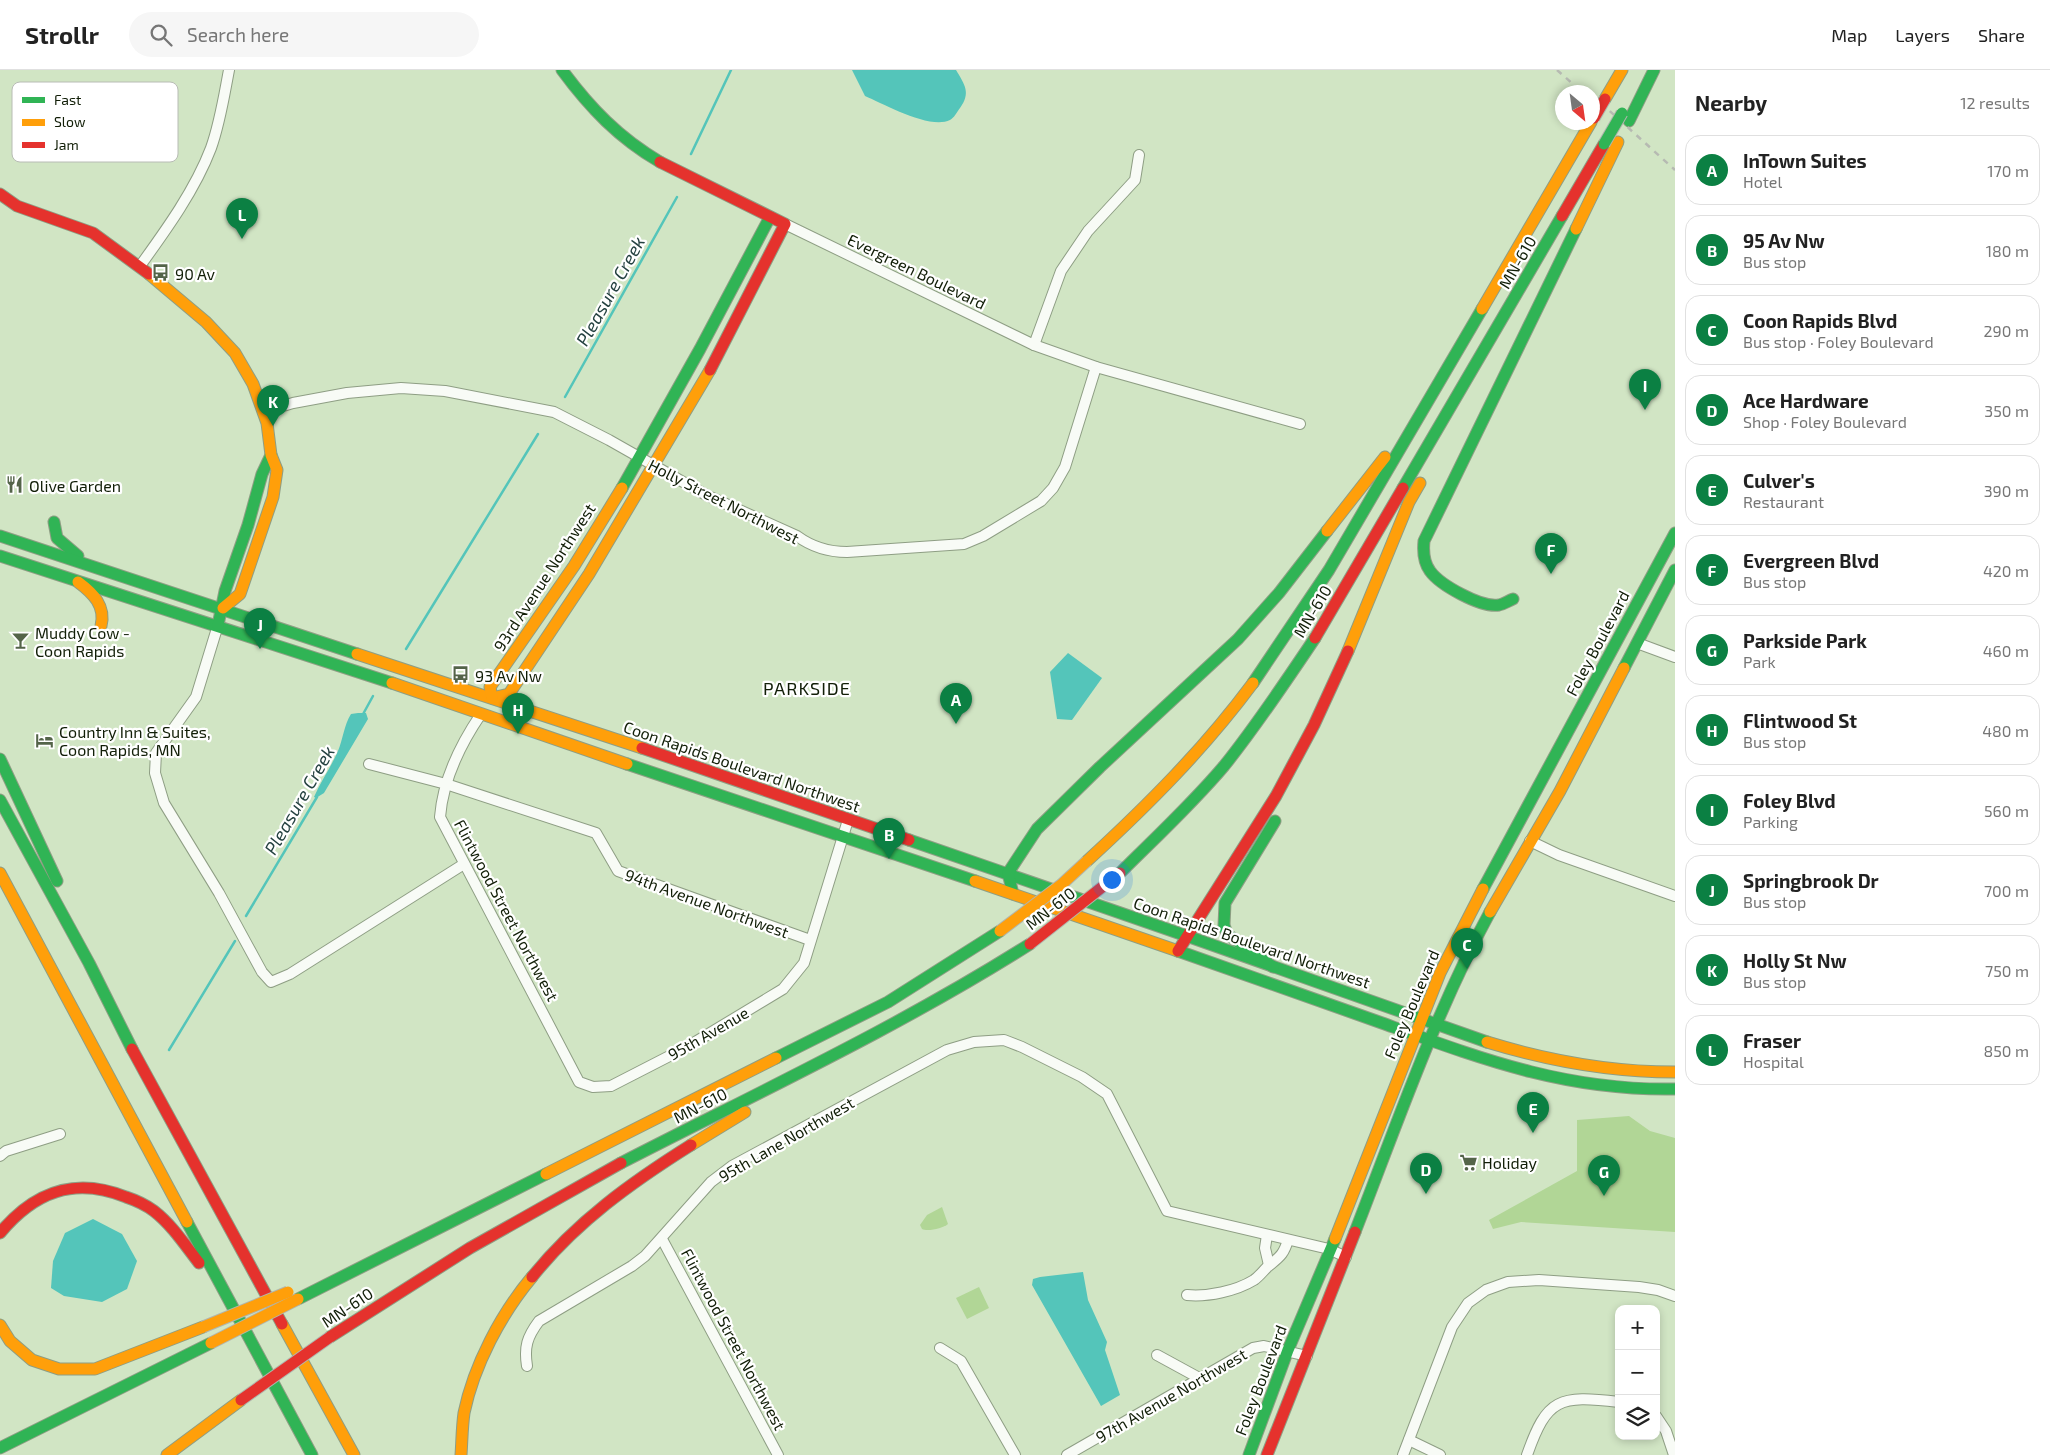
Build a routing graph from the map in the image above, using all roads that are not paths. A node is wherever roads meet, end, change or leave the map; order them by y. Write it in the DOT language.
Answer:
graph roads {
  1 [pos="229,70"];
  2 [pos="562,70"];
  3 [pos="1622,70"];
  4 [pos="1648,70"];
  5 [pos="1654,70"];
  6 [pos="1600,107"];
  7 [pos="1626,117"];
  8 [pos="1586,130"];
  9 [pos="1139,155"];
  10 [pos="0,194"];
  11 [pos="770,217"];
  12 [pos="786,224"];
  13 [pos="140,266"];
  14 [pos="1034,345"];
  15 [pos="1096,367"];
  16 [pos="1428,403"];
  17 [pos="263,412"];
  18 [pos="1447,413"];
  19 [pos="1300,424"];
  20 [pos="271,455"];
  21 [pos="639,458"];
  22 [pos="654,466"];
  23 [pos="54,522"];
  24 [pos="1675,535"];
  25 [pos="0,536"];
  26 [pos="0,556"];
  27 [pos="1675,570"];
  28 [pos="118,574"];
  29 [pos="66,576"];
  30 [pos="1512,598"];
  31 [pos="223,608"];
  32 [pos="218,625"];
  33 [pos="101,626"];
  34 [pos="1356,637"];
  35 [pos="1638,643"];
  36 [pos="1675,657"];
  37 [pos="492,698"];
  38 [pos="481,714"];
  39 [pos="0,759"];
  40 [pos="369,764"];
  41 [pos="446,784"];
  42 [pos="0,800"];
  43 [pos="848,820"];
  44 [pos="843,836"];
  45 [pos="1530,841"];
  46 [pos="464,864"];
  47 [pos="0,873"];
  48 [pos="1008,873"];
  49 [pos="1012,894"];
  50 [pos="1675,896"];
  51 [pos="1187,936"];
  52 [pos="810,940"];
  53 [pos="1178,951"];
  54 [pos="89,963"];
  55 [pos="1273,967"];
  56 [pos="1422,1019"];
  57 [pos="1437,1025"];
  58 [pos="1415,1034"];
  59 [pos="1430,1040"];
  60 [pos="1675,1072"];
  61 [pos="787,1080"];
  62 [pos="579,1082"];
  63 [pos="1675,1089"];
  64 [pos="60,1134"];
  65 [pos="0,1156"];
  66 [pos="0,1233"];
  67 [pos="1267,1235"];
  68 [pos="662,1239"];
  69 [pos="1288,1240"];
  70 [pos="1329,1249"];
  71 [pos="1346,1256"];
  72 [pos="1269,1265"];
  73 [pos="296,1294"];
  74 [pos="1187,1295"];
  75 [pos="1675,1296"];
  76 [pos="0,1325"];
  77 [pos="940,1348"];
  78 [pos="1288,1350"];
  79 [pos="1157,1355"];
  80 [pos="1307,1356"];
  81 [pos="527,1366"];
  82 [pos="266,1369"];
  83 [pos="1201,1379"];
  84 [pos="1615,1402"];
  85 [pos="87,1405"];
  86 [pos="1660,1422"];
  87 [pos="0,1436"];
  88 [pos="1409,1440"];
  89 [pos="0,1448"];
  90 [pos="167,1455"];
  91 [pos="312,1455"];
  92 [pos="354,1455"];
  93 [pos="461,1455"];
  94 [pos="778,1455"];
  95 [pos="1015,1455"];
  96 [pos="1068,1455"];
  97 [pos="1249,1455"];
  98 [pos="1267,1455"];
  99 [pos="1403,1455"];
  100 [pos="1440,1455"];
  101 [pos="1526,1455"];
  102 [pos="1674,1455"];
  1 -- 13 [label="street"];
  2 -- 11 [label="main road, Evergreen Boulevard"];
  3 -- 6 [label="main road, MN-610, bridge"];
  4 -- 7 [label="main road, MN-610"];
  5 -- 7 [label="main road"];
  7 -- 18 [label="main road, MN-610, bridge"];
  7 -- 30 [label="main road"];
  8 -- 16 [label="main road, MN-610"];
  9 -- 14 [label="street"];
  10 -- 13 [label="main road"];
  11 -- 12 [label="main road, Evergreen Boulevard"];
  11 -- 21 [label="main road, 93rd Avenue Northwest"];
  12 -- 14 [label="street, Evergreen Boulevard"];
  12 -- 22 [label="main road, 93rd Avenue Northwest"];
  13 -- 17 [label="main road"];
  14 -- 15 [label="street, Evergreen Boulevard"];
  15 -- 19 [label="street, Evergreen Boulevard"];
  15 -- 22 [label="street, Holly Street Northwest"];
  16 -- 48 [label="main road"];
  16 -- 73 [label="main road, MN-610, bridge"];
  17 -- 20 [label="main road"];
  17 -- 21 [label="street, Holly Street Northwest"];
  18 -- 34 [label="main road"];
  18 -- 61 [label="main road, MN-610, bridge"];
  20 -- 31 [label="main road"];
  20 -- 31 [label="main road"];
  21 -- 22 [label="street, Holly Street Northwest"];
  21 -- 37 [label="main road, 93rd Avenue Northwest"];
  22 -- 37 [label="main road, 93rd Avenue Northwest"];
  23 -- 28 [label="main road"];
  24 -- 56 [label="main road, Foley Boulevard"];
  25 -- 28 [label="main road, Coon Rapids Boulevard Northwest"];
  26 -- 29 [label="main road, Coon Rapids Boulevard Northwest"];
  27 -- 35 [label="main road, Foley Boulevard"];
  28 -- 31 [label="main road, Coon Rapids Boulevard Northwest"];
  29 -- 32 [label="main road, Coon Rapids Boulevard Northwest"];
  29 -- 33 [label="main road"];
  31 -- 32 [label="main road"];
  31 -- 37 [label="main road, Coon Rapids Boulevard Northwest"];
  32 -- 38 [label="main road, Coon Rapids Boulevard Northwest"];
  32 -- 46 [label="street"];
  34 -- 51 [label="main road"];
  34 -- 55 [label="main road"];
  35 -- 36 [label="street"];
  35 -- 45 [label="main road, Foley Boulevard"];
  37 -- 38 [label="main road, Flintwood Street Northwest"];
  37 -- 43 [label="main road, Coon Rapids Boulevard Northwest"];
  38 -- 41 [label="street, Flintwood Street Northwest"];
  38 -- 44 [label="main road, Coon Rapids Boulevard Northwest"];
  39 -- 54 [label="main road"];
  40 -- 41 [label="street, 94th Avenue Northwest"];
  41 -- 46 [label="street, Flintwood Street Northwest"];
  41 -- 52 [label="street, 94th Avenue Northwest"];
  42 -- 54 [label="main road"];
  43 -- 44 [label="street, 94th Avenue Northwest"];
  43 -- 48 [label="main road, Coon Rapids Boulevard Northwest"];
  44 -- 49 [label="main road, Coon Rapids Boulevard Northwest"];
  44 -- 52 [label="street, 94th Avenue Northwest"];
  45 -- 50 [label="street"];
  45 -- 57 [label="main road, Foley Boulevard"];
  46 -- 62 [label="street, Flintwood Street Northwest"];
  47 -- 82 [label="main road"];
  48 -- 49 [label="main road"];
  48 -- 51 [label="main road, Coon Rapids Boulevard Northwest"];
  49 -- 53 [label="main road, Coon Rapids Boulevard Northwest"];
  51 -- 53 [label="main road"];
  51 -- 55 [label="main road, Coon Rapids Boulevard Northwest"];
  52 -- 62 [label="street, 95th Avenue"];
  53 -- 58 [label="main road, Coon Rapids Boulevard Northwest"];
  54 -- 92 [label="main road"];
  55 -- 56 [label="main road, Coon Rapids Boulevard Northwest"];
  56 -- 57 [label="main road, Coon Rapids Boulevard Northwest"];
  56 -- 58 [label="main road, Foley Boulevard"];
  57 -- 59 [label="main road, Foley Boulevard"];
  57 -- 60 [label="main road, Coon Rapids Boulevard Northwest"];
  58 -- 59 [label="main road, Coon Rapids Boulevard Northwest"];
  58 -- 70 [label="main road, Foley Boulevard"];
  59 -- 63 [label="main road, Coon Rapids Boulevard Northwest"];
  59 -- 71 [label="main road, Foley Boulevard"];
  61 -- 90 [label="main road, MN-610, bridge"];
  61 -- 93 [label="main road"];
  64 -- 65 [label="street"];
  66 -- 82 [label="main road"];
  67 -- 68 [label="street, 95th Lane Northwest"];
  67 -- 69 [label="street"];
  67 -- 72 [label="street"];
  68 -- 81 [label="street, 95th Lane Northwest"];
  68 -- 94 [label="street, Flintwood Street Northwest"];
  69 -- 70 [label="street"];
  69 -- 72 [label="street"];
  70 -- 71 [label="street"];
  70 -- 78 [label="main road, Foley Boulevard"];
  71 -- 80 [label="main road, Foley Boulevard"];
  72 -- 74 [label="street"];
  73 -- 76 [label="main road, bridge"];
  73 -- 85 [label="main road, bridge"];
  75 -- 88 [label="street"];
  77 -- 95 [label="street"];
  78 -- 80 [label="street, 97th Avenue Northwest"];
  78 -- 83 [label="street, 97th Avenue Northwest"];
  78 -- 97 [label="main road, Foley Boulevard"];
  79 -- 83 [label="street"];
  80 -- 98 [label="main road, Foley Boulevard"];
  82 -- 91 [label="main road"];
  83 -- 96 [label="street, 97th Avenue Northwest"];
  84 -- 101 [label="street"];
  85 -- 87 [label="main road"];
  85 -- 89 [label="main road"];
  86 -- 102 [label="street"];
  88 -- 99 [label="street"];
  88 -- 100 [label="street"];
}
